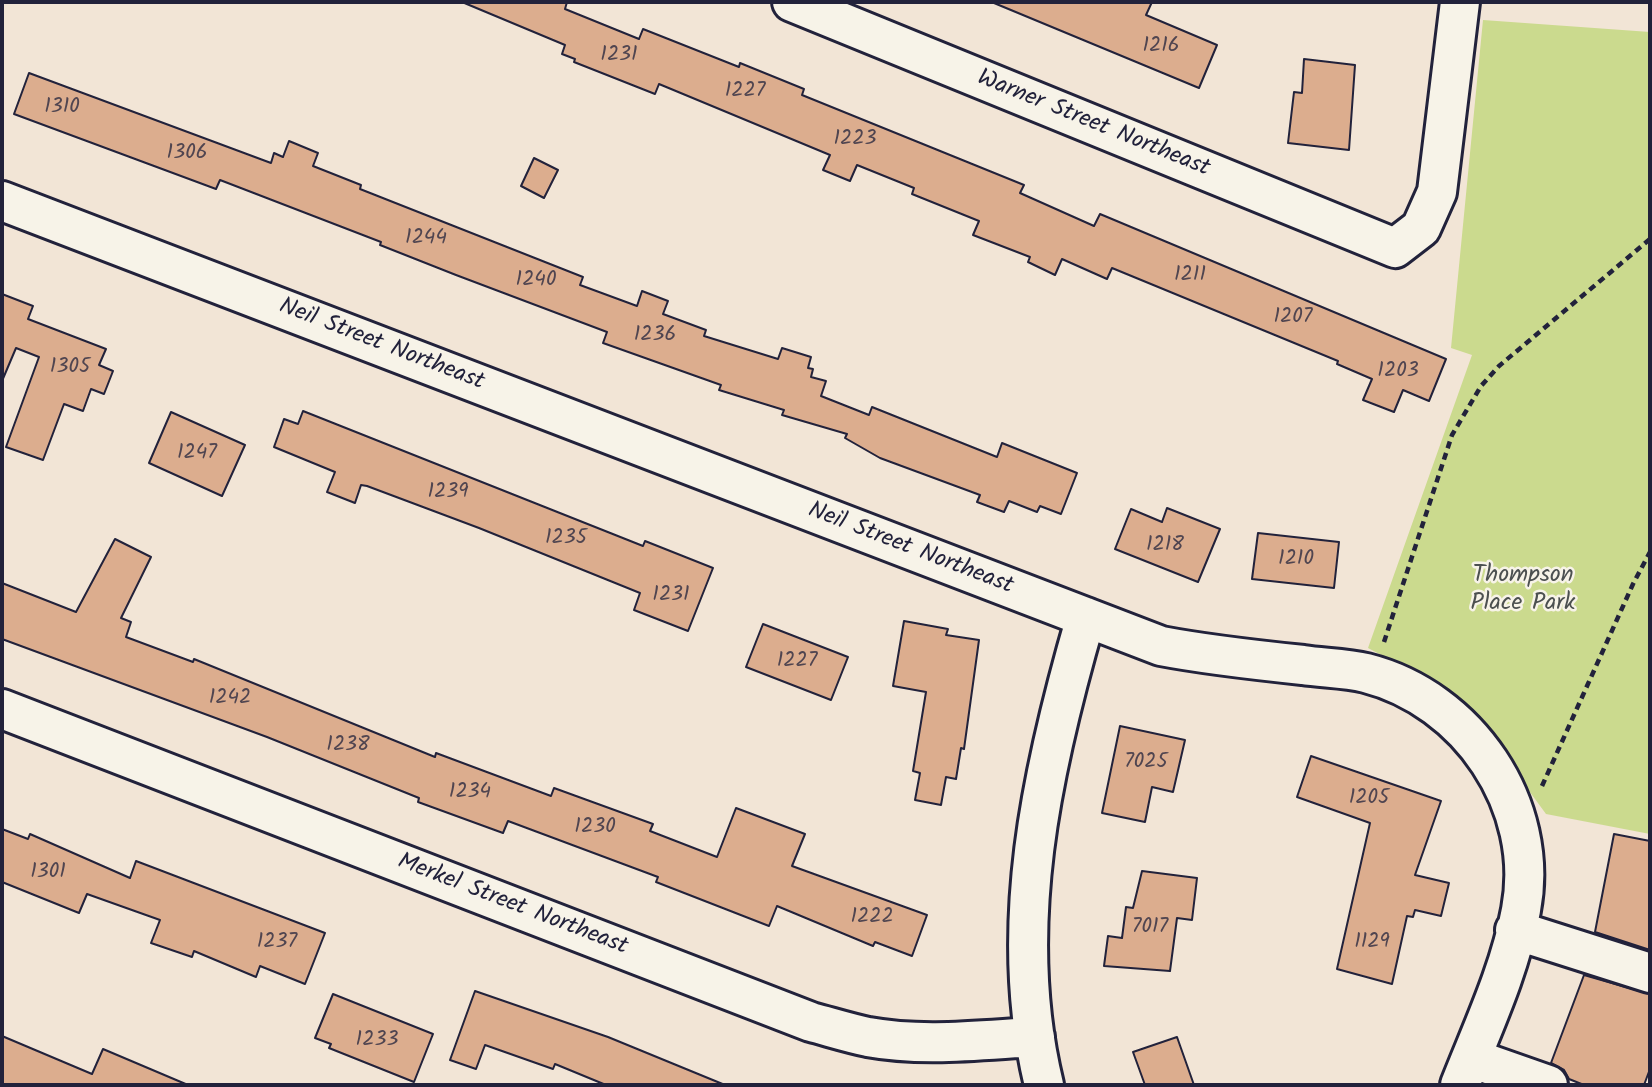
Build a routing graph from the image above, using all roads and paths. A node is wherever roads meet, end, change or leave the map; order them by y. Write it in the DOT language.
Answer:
graph roads {
  1 [pos="792,2"];
  2 [pos="1460,2"];
  3 [pos="2,201"];
  4 [pos="1650,239"];
  5 [pos="1650,552"];
  6 [pos="1086,617"];
  7 [pos="1374,676"];
  8 [pos="2,709"];
  9 [pos="1519,836"];
  10 [pos="1515,930"];
  11 [pos="1650,973"];
  12 [pos="1035,1037"];
  13 [pos="1466,1071"];
  14 [pos="1044,1085"];
  15 [pos="1548,1085"];
  1 -- 2 [label="street, Warner Street Northeast"];
  3 -- 6 [label="street, Neil Street Northeast"];
  4 -- 7 [label="path"];
  5 -- 9 [label="path"];
  6 -- 7 [label="street, Neil Street Northeast"];
  6 -- 12 [label="street"];
  7 -- 9 [label="street, Neil Street Northeast"];
  8 -- 12 [label="street, Merkel Street Northeast"];
  9 -- 10 [label="street, Neil Street Northeast"];
  10 -- 11 [label="street"];
  10 -- 13 [label="street, Neil Street Northeast"];
  12 -- 14 [label="street"];
  13 -- 15 [label="street"];
}
